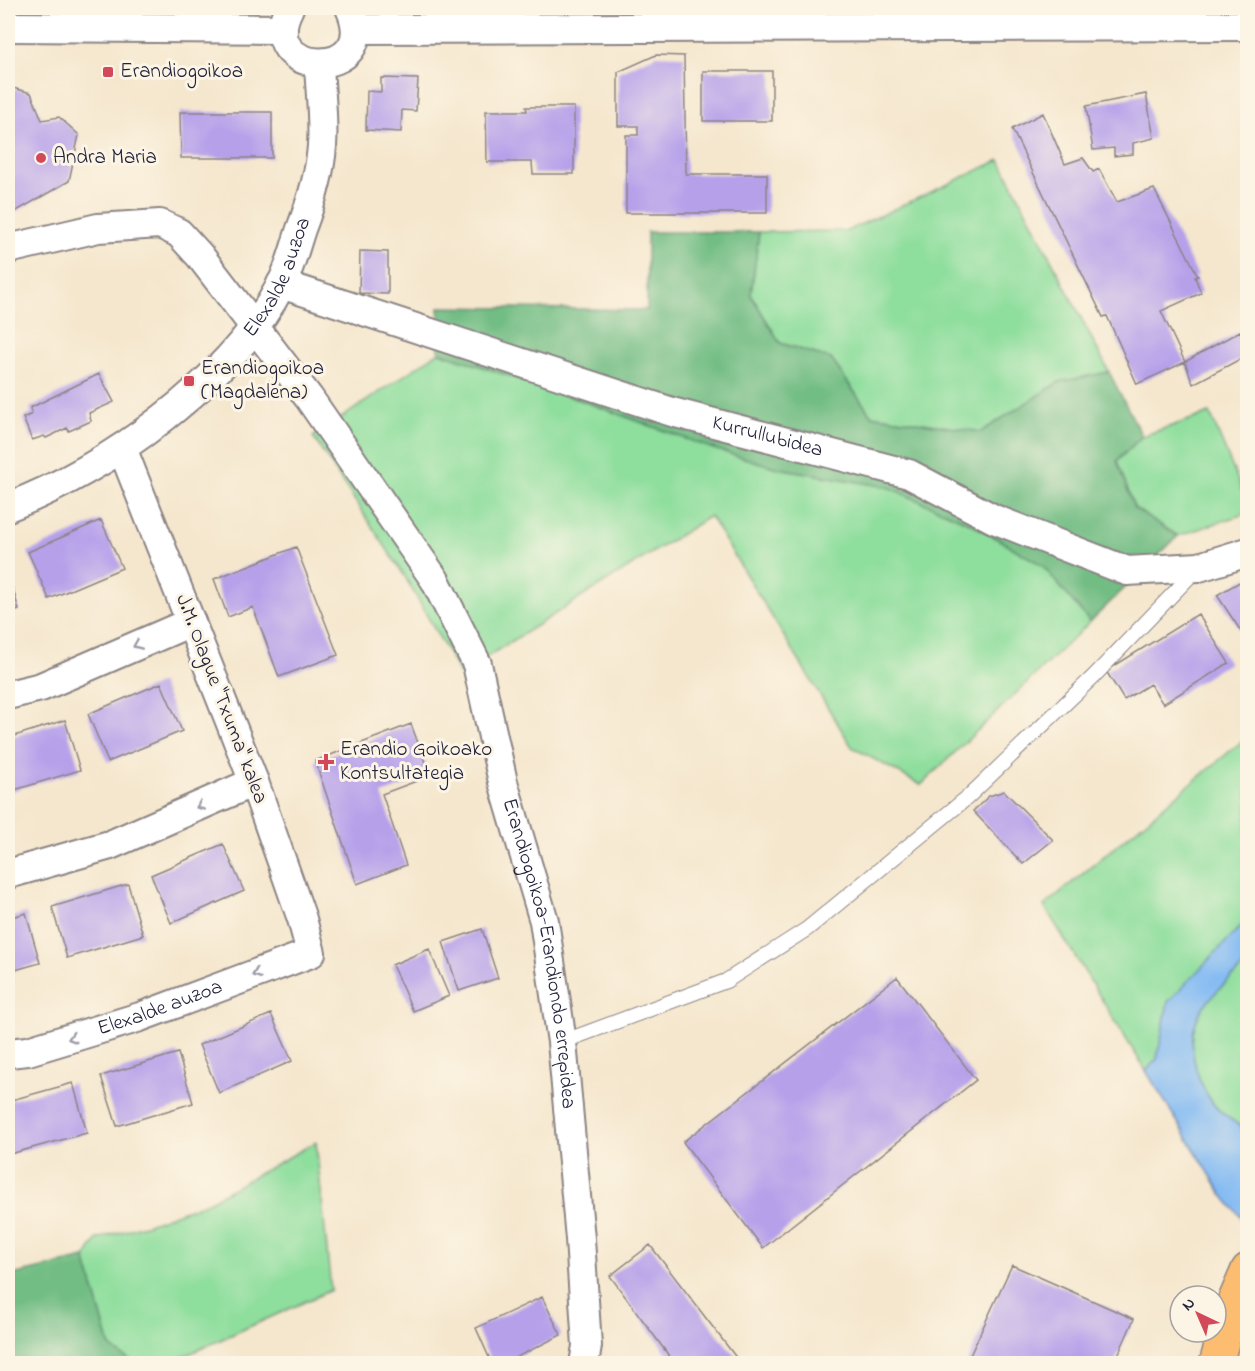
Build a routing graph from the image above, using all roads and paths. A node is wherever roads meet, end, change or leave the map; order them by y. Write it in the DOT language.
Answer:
graph roads {
  1 [pos="533,17"];
  2 [pos="1172,17"];
  3 [pos="286,18"];
  4 [pos="353,18"];
  5 [pos="1248,26"];
  6 [pos="8,27"];
  7 [pos="319,64"];
  8 [pos="8,249"];
  9 [pos="281,284"];
  10 [pos="253,327"];
  11 [pos="122,448"];
  12 [pos="8,507"];
  13 [pos="1248,552"];
  14 [pos="1199,567"];
  15 [pos="191,622"];
  16 [pos="8,695"];
  17 [pos="254,782"];
  18 [pos="8,874"];
  19 [pos="311,953"];
  20 [pos="562,1042"];
  21 [pos="8,1053"];
  22 [pos="1248,1270"];
  23 [pos="1248,1316"];
  24 [pos="585,1364"];
  25 [pos="1216,1364"];
  26 [pos="1224,1364"];
  1 -- 2 [label="street"];
  1 -- 4 [label="street"];
  2 -- 5 [label="street"];
  3 -- 6 [label="street"];
  3 -- 7 [label="street"];
  4 -- 7 [label="street"];
  7 -- 9 [label="street, Elexalde auzoa"];
  8 -- 10 [label="street, Erandiogoikoa-Erandiondo errepidea"];
  9 -- 10 [label="street, Elexalde auzoa"];
  9 -- 14 [label="street, Kurrullubidea"];
  10 -- 11 [label="street, Elexalde auzoa"];
  10 -- 20 [label="street, Erandiogoikoa-Erandiondo errepidea"];
  11 -- 12 [label="street, Elexalde auzoa"];
  11 -- 15 [label="street, J.M. Olague \"Txuma\" kalea"];
  13 -- 14 [label="street, Kurrullubidea"];
  14 -- 20 [label="lane"];
  15 -- 16 [label="street, one-way"];
  15 -- 17 [label="street, J.M. Olague \"Txuma\" kalea"];
  17 -- 18 [label="street, one-way"];
  17 -- 19 [label="street, J.M. Olague \"Txuma\" kalea"];
  19 -- 21 [label="street, Elexalde auzoa, one-way"];
  20 -- 24 [label="street, Erandiogoikoa-Erandiondo errepidea"];
  22 -- 25 [label="main road"];
  23 -- 26 [label="main road"];
}
